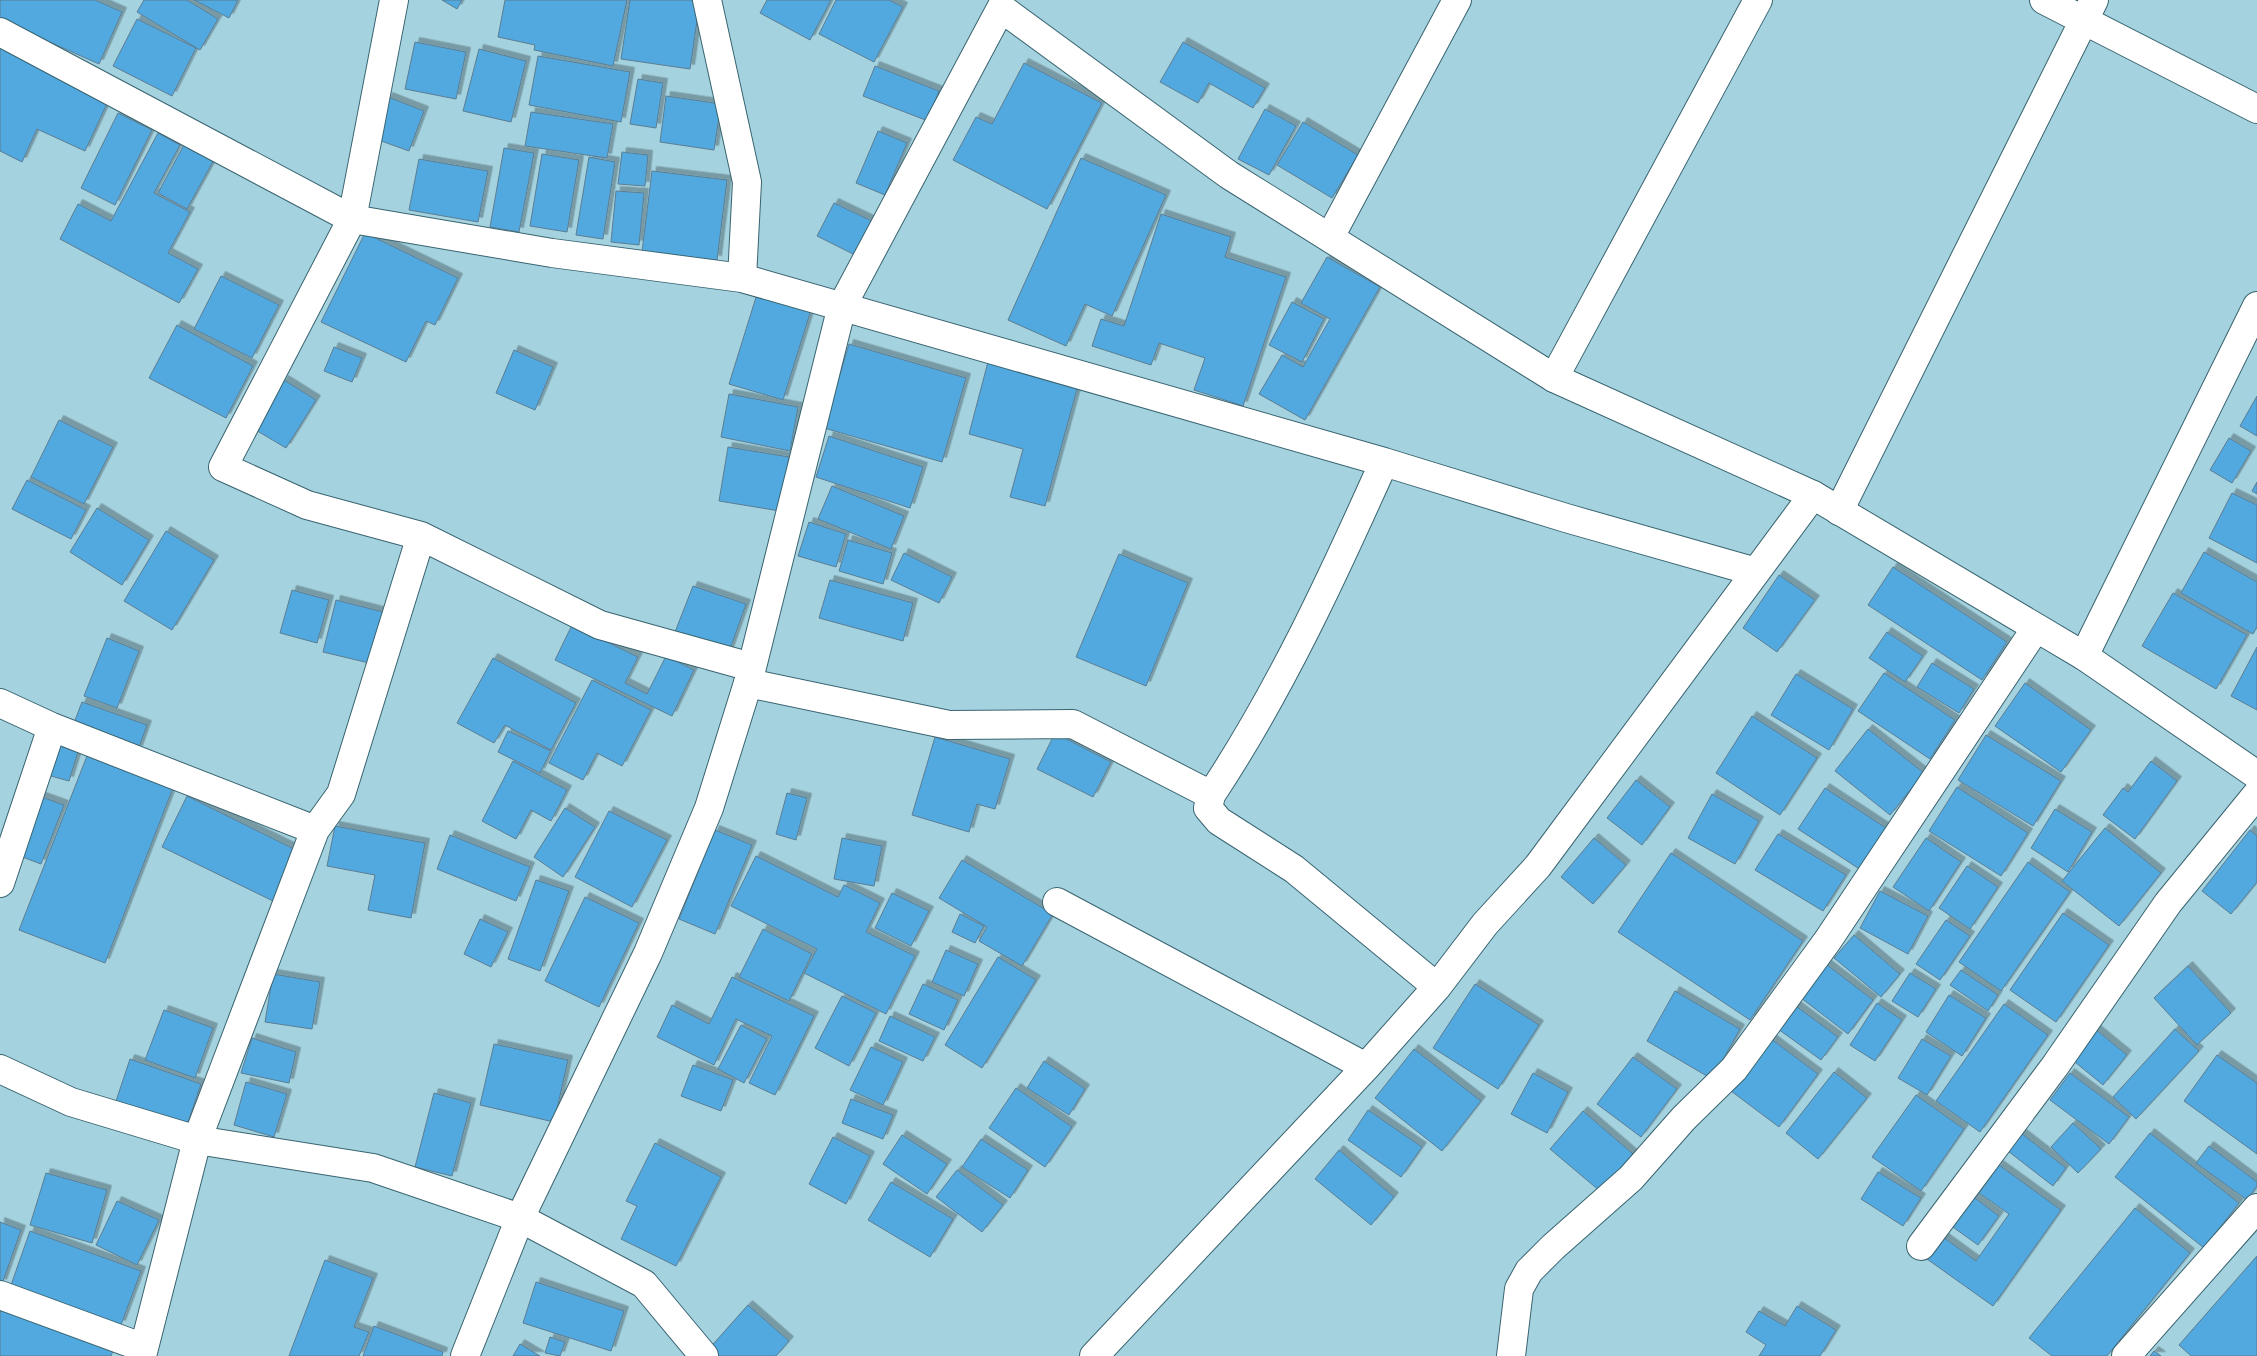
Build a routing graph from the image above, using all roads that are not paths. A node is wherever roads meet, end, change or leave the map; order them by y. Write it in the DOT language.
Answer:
graph roads {
  1 [pos="394,0"];
  2 [pos="706,0"];
  3 [pos="1457,0"];
  4 [pos="1758,0"];
  5 [pos="2044,0"];
  6 [pos="999,3"];
  7 [pos="2089,11"];
  8 [pos="0,32"];
  9 [pos="2257,109"];
  10 [pos="352,219"];
  11 [pos="1330,237"];
  12 [pos="742,278"];
  13 [pos="842,306"];
  14 [pos="2257,306"];
  15 [pos="1554,378"];
  16 [pos="1384,462"];
  17 [pos="1813,495"];
  18 [pos="1839,511"];
  19 [pos="421,536"];
  20 [pos="1756,572"];
  21 [pos="2036,628"];
  22 [pos="2084,656"];
  23 [pos="750,675"];
  24 [pos="0,703"];
  25 [pos="52,727"];
  26 [pos="2257,775"];
  27 [pos="2257,794"];
  28 [pos="1211,795"];
  29 [pos="315,830"];
  30 [pos="0,883"];
  31 [pos="1057,902"];
  32 [pos="1437,987"];
  33 [pos="1366,1068"];
  34 [pos="0,1069"];
  35 [pos="197,1140"];
  36 [pos="2257,1208"];
  37 [pos="520,1218"];
  38 [pos="1920,1246"];
  39 [pos="0,1295"];
  40 [pos="143,1352"];
  41 [pos="465,1356"];
  42 [pos="704,1356"];
  43 [pos="1094,1356"];
  44 [pos="1511,1356"];
  45 [pos="2126,1356"];
  1 -- 10 [label="street"];
  2 -- 12 [label="street"];
  3 -- 11 [label="street"];
  4 -- 15 [label="street"];
  5 -- 7 [label="street"];
  6 -- 11 [label="street"];
  6 -- 13 [label="street"];
  7 -- 9 [label="street"];
  7 -- 18 [label="street"];
  8 -- 10 [label="street"];
  10 -- 12 [label="street"];
  10 -- 19 [label="street"];
  11 -- 15 [label="street"];
  12 -- 13 [label="street"];
  13 -- 16 [label="street"];
  13 -- 23 [label="street"];
  14 -- 22 [label="street"];
  15 -- 17 [label="street"];
  16 -- 20 [label="street"];
  16 -- 28 [label="street"];
  17 -- 18 [label="street"];
  17 -- 20 [label="street"];
  18 -- 21 [label="street"];
  19 -- 23 [label="street"];
  19 -- 29 [label="street"];
  20 -- 32 [label="street"];
  21 -- 22 [label="street"];
  21 -- 44 [label="street"];
  22 -- 26 [label="street"];
  23 -- 28 [label="street"];
  23 -- 37 [label="street"];
  24 -- 25 [label="street"];
  25 -- 29 [label="street"];
  25 -- 30 [label="street"];
  27 -- 38 [label="street"];
  28 -- 32 [label="street"];
  29 -- 35 [label="street"];
  31 -- 33 [label="street"];
  32 -- 33 [label="street"];
  33 -- 43 [label="street"];
  34 -- 35 [label="street"];
  35 -- 37 [label="street"];
  35 -- 40 [label="street"];
  36 -- 45 [label="street"];
  37 -- 41 [label="street"];
  37 -- 42 [label="street"];
  39 -- 40 [label="street"];
}
